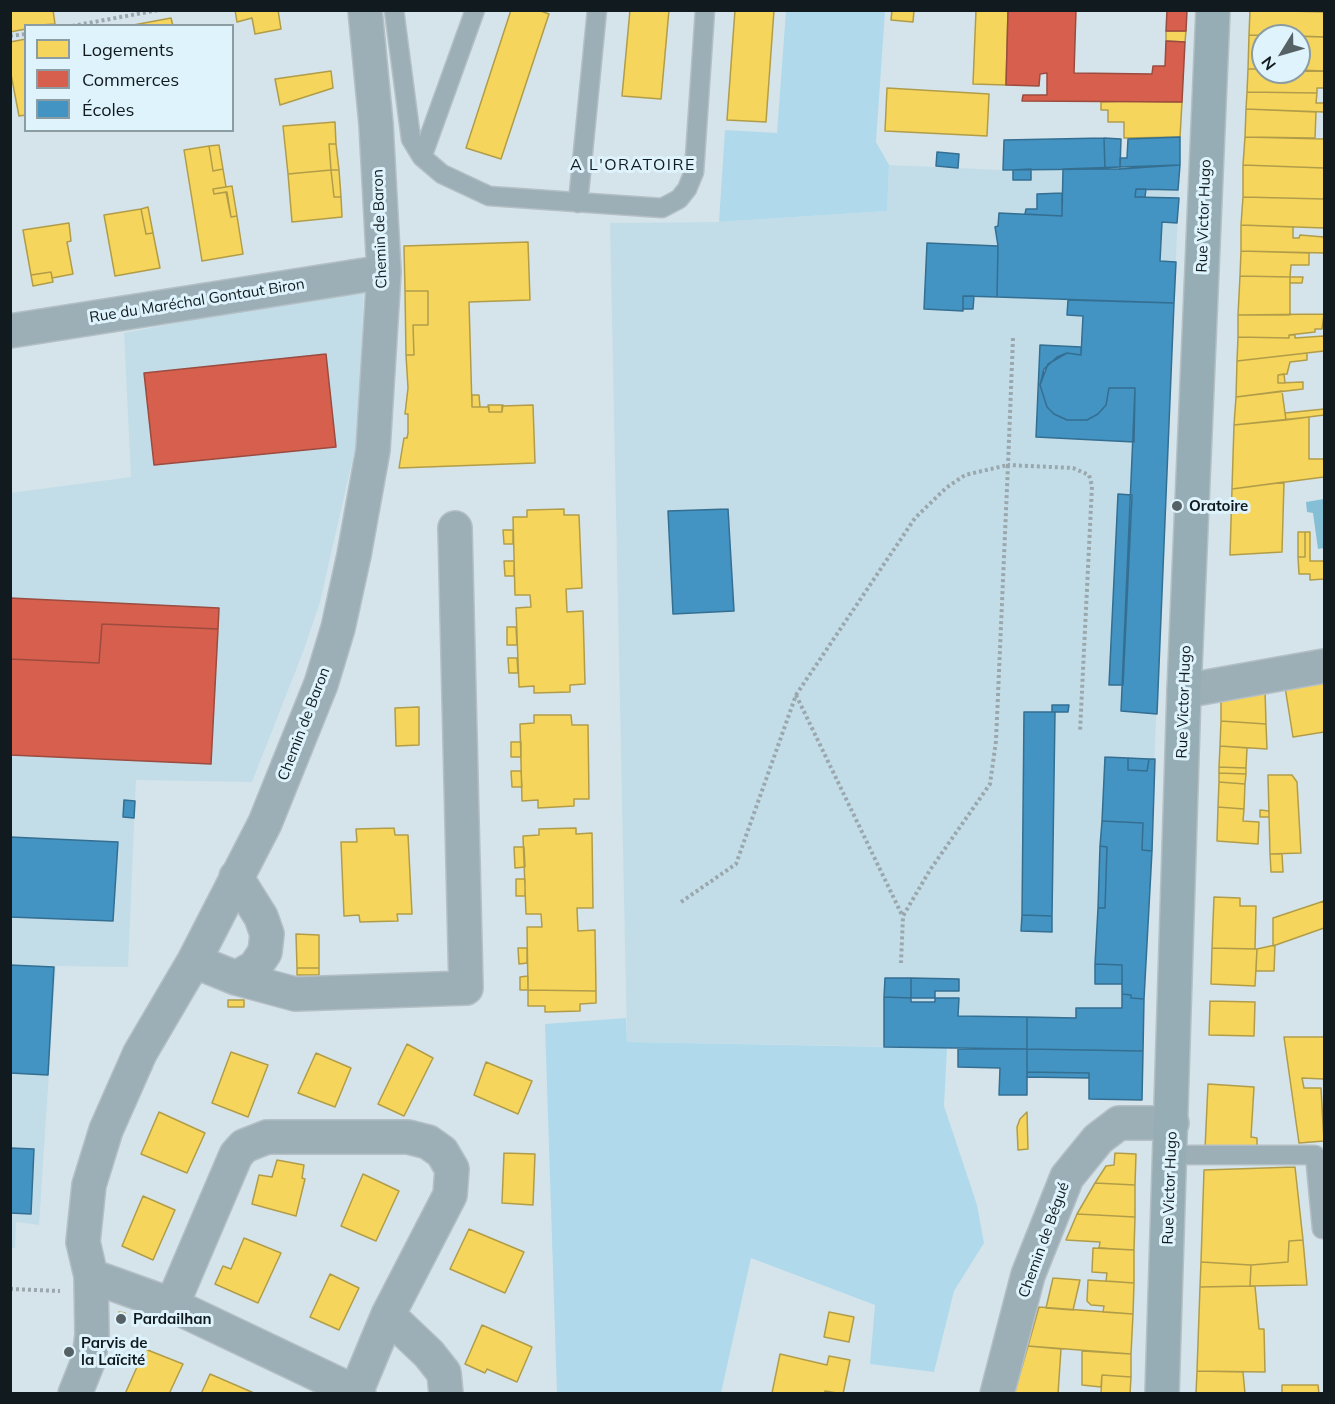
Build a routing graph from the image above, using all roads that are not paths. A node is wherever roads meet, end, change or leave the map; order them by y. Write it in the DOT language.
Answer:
graph roads {
  1 [pos="365,10"];
  2 [pos="394,10"];
  3 [pos="475,10"];
  4 [pos="597,10"];
  5 [pos="705,10"];
  6 [pos="1213,10"];
  7 [pos="422,157"];
  8 [pos="578,202"];
  9 [pos="384,272"];
  10 [pos="10,331"];
  11 [pos="455,528"];
  12 [pos="1324,666"];
  13 [pos="1184,691"];
  14 [pos="236,877"];
  15 [pos="194,961"];
  16 [pos="236,978"];
  17 [pos="1172,1123"];
  18 [pos="1171,1155"];
  19 [pos="1322,1229"];
  20 [pos="79,1284"];
  21 [pos="172,1305"];
  22 [pos="388,1315"];
  23 [pos="358,1393"];
  24 [pos="75,1394"];
  25 [pos="446,1394"];
  26 [pos="997,1394"];
  27 [pos="1162,1394"];
  1 -- 9 [label="street, Chemin de Baron"];
  2 -- 7 [label="lane"];
  3 -- 7 [label="lane"];
  4 -- 8 [label="lane"];
  5 -- 8 [label="lane"];
  6 -- 13 [label="main road, Rue Victor Hugo"];
  7 -- 8 [label="lane"];
  9 -- 10 [label="street, Rue du Maréchal Gontaut Biron"];
  9 -- 14 [label="street, Chemin de Baron"];
  11 -- 16 [label="street"];
  12 -- 13 [label="street"];
  13 -- 17 [label="main road, Rue Victor Hugo"];
  14 -- 15 [label="street, Chemin de Baron"];
  14 -- 16 [label="street"];
  15 -- 16 [label="street"];
  15 -- 20 [label="street, Chemin de Baron"];
  17 -- 18 [label="main road, Rue Victor Hugo"];
  17 -- 26 [label="street, Chemin de Bégué"];
  18 -- 19 [label="lane"];
  18 -- 27 [label="main road, Rue Victor Hugo"];
  20 -- 21 [label="street"];
  20 -- 24 [label="street, Chemin de Baron"];
  21 -- 22 [label="street"];
  21 -- 23 [label="street"];
  22 -- 23 [label="street"];
  22 -- 25 [label="street"];
}
